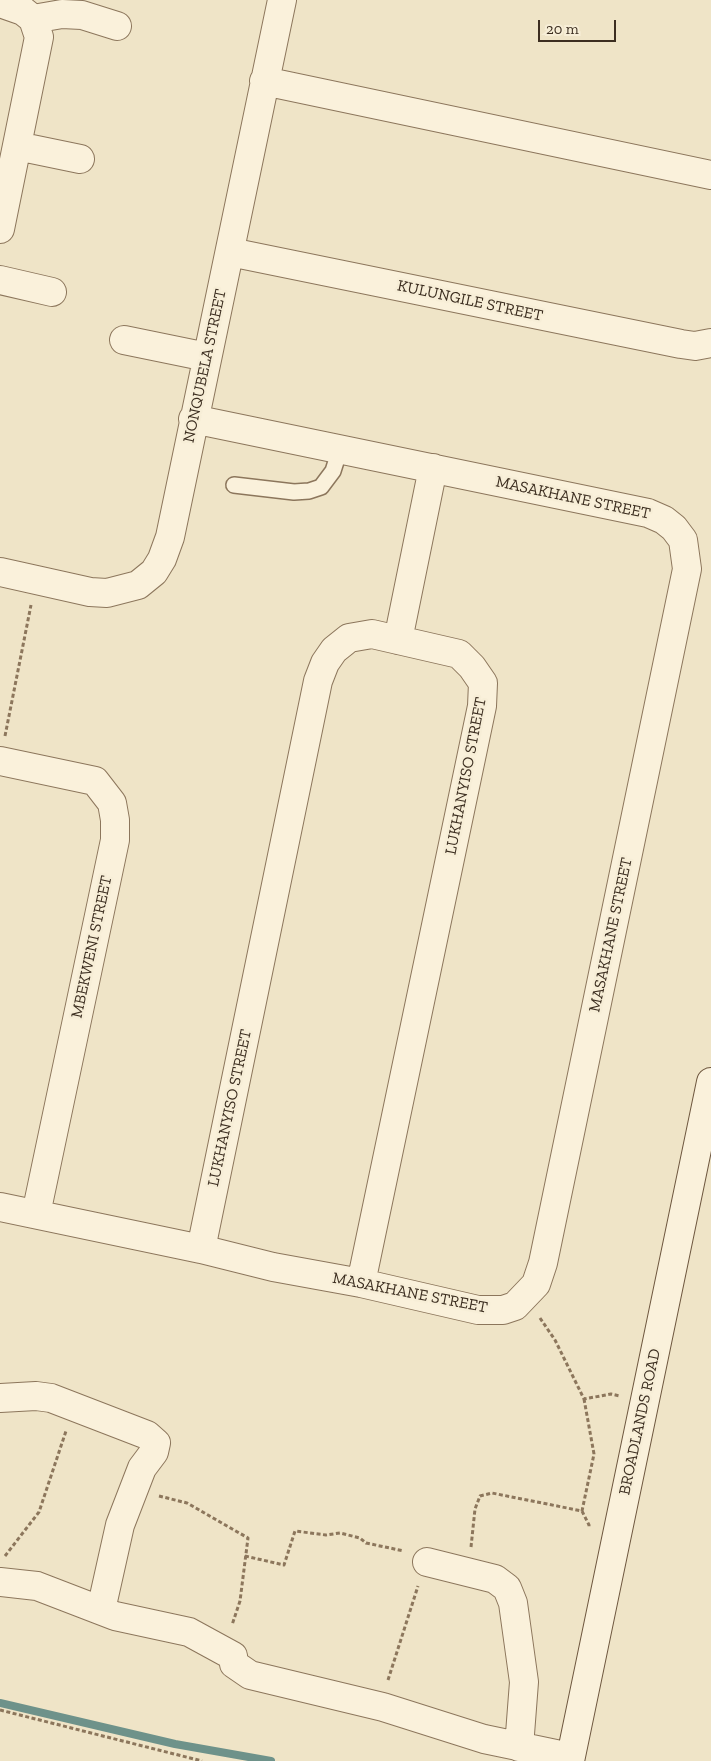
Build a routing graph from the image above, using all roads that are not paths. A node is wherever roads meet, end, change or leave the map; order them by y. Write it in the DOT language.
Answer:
graph roads {
  1 [pos="282,0"];
  2 [pos="0,3"];
  3 [pos="117,26"];
  4 [pos="36,28"];
  5 [pos="264,82"];
  6 [pos="17,146"];
  7 [pos="80,159"];
  8 [pos="711,175"];
  9 [pos="0,229"];
  10 [pos="230,252"];
  11 [pos="0,280"];
  12 [pos="52,292"];
  13 [pos="124,340"];
  14 [pos="711,343"];
  15 [pos="207,357"];
  16 [pos="193,418"];
  17 [pos="340,449"];
  18 [pos="433,468"];
  19 [pos="234,485"];
  20 [pos="0,572"];
  21 [pos="398,640"];
  22 [pos="2,761"];
  23 [pos="711,1082"];
  24 [pos="0,1207"];
  25 [pos="36,1214"];
  26 [pos="201,1248"];
  27 [pos="361,1283"];
  28 [pos="0,1398"];
  29 [pos="427,1562"];
  30 [pos="0,1582"];
  31 [pos="101,1610"];
  32 [pos="519,1746"];
  33 [pos="570,1759"];
  1 -- 5 [label="street, NONQUBELA STREET"];
  2 -- 4 [label="street"];
  3 -- 4 [label="street"];
  4 -- 6 [label="street"];
  5 -- 8 [label="street"];
  5 -- 10 [label="street, NONQUBELA STREET"];
  6 -- 7 [label="street"];
  6 -- 9 [label="street"];
  10 -- 14 [label="street, KULUNGILE STREET"];
  10 -- 15 [label="street, NONQUBELA STREET"];
  11 -- 12 [label="street"];
  13 -- 15 [label="street"];
  15 -- 16 [label="street, NONQUBELA STREET"];
  16 -- 17 [label="street, MASAKHANE STREET"];
  16 -- 20 [label="street, NONQUBELA STREET"];
  17 -- 18 [label="street, MASAKHANE STREET"];
  17 -- 19 [label="lane"];
  18 -- 21 [label="street"];
  18 -- 27 [label="street, MASAKHANE STREET"];
  21 -- 26 [label="street, LUKHANYISO STREET"];
  21 -- 27 [label="street, LUKHANYISO STREET"];
  22 -- 25 [label="street, MBEKWENI STREET"];
  23 -- 33 [label="street, BROADLANDS ROAD"];
  24 -- 25 [label="street, MASAKHANE STREET"];
  25 -- 26 [label="street, MASAKHANE STREET"];
  26 -- 27 [label="street, MASAKHANE STREET"];
  28 -- 31 [label="street"];
  29 -- 32 [label="street"];
  30 -- 31 [label="street"];
  31 -- 32 [label="street"];
  32 -- 33 [label="street"];
}
